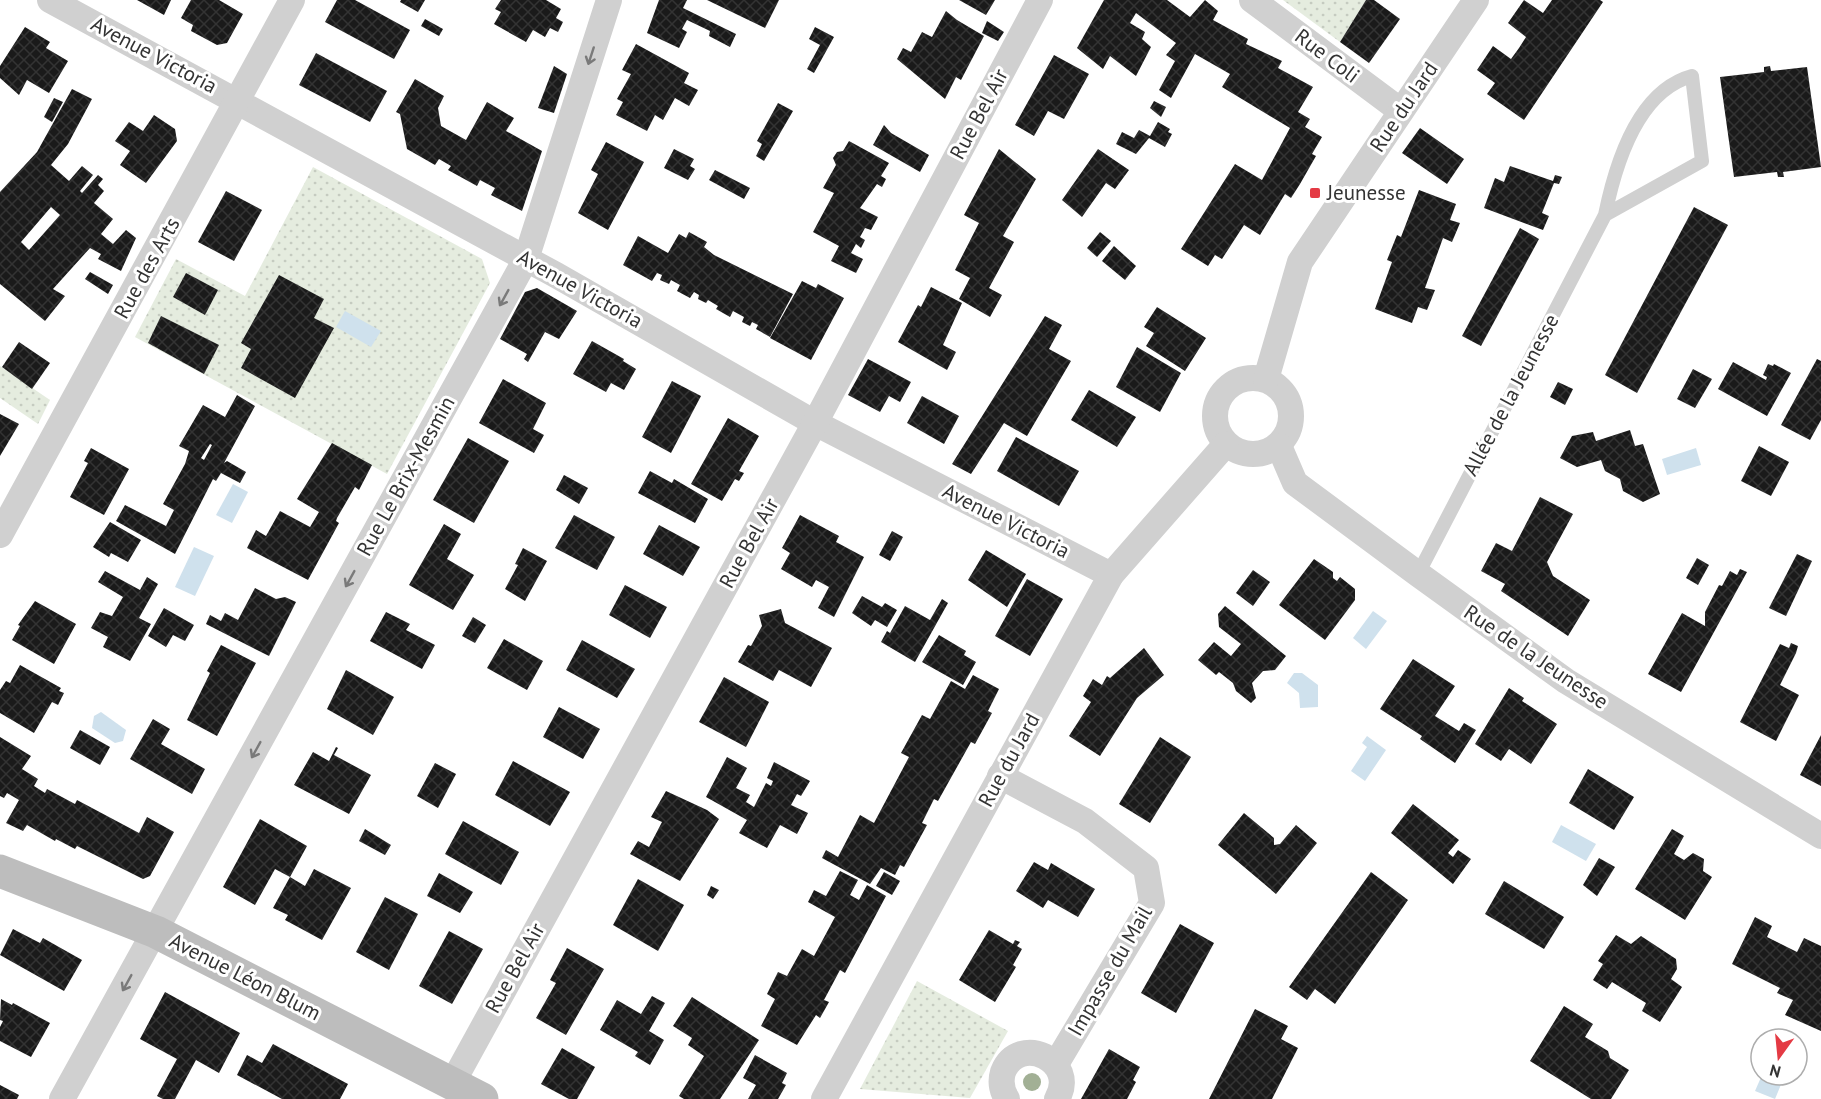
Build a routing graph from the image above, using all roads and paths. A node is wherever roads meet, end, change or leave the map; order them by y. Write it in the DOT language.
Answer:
graph roads {
  1 [pos="50,0"];
  2 [pos="292,0"];
  3 [pos="609,0"];
  4 [pos="1040,0"];
  5 [pos="1252,0"];
  6 [pos="1476,0"];
  7 [pos="238,100"];
  8 [pos="1401,111"];
  9 [pos="1605,215"];
  10 [pos="526,259"];
  11 [pos="1266,379"];
  12 [pos="815,423"];
  13 [pos="1226,444"];
  14 [pos="1279,446"];
  15 [pos="0,535"];
  16 [pos="1418,574"];
  17 [pos="1111,575"];
  18 [pos="1000,776"];
  19 [pos="1821,836"];
  20 [pos="0,871"];
  21 [pos="156,932"];
  22 [pos="1056,1064"];
  23 [pos="453,1082"];
  24 [pos="62,1099"];
  25 [pos="482,1099"];
  26 [pos="824,1099"];
  27 [pos="1007,1099"];
  28 [pos="1057,1099"];
  1 -- 7 [label="street, Avenue Victoria"];
  2 -- 7 [label="street, Rue des Arts"];
  3 -- 10 [label="street, Rue Le Brix-Mesmin, one-way"];
  4 -- 12 [label="street, Rue Bel Air"];
  5 -- 8 [label="street, Rue Coli"];
  6 -- 8 [label="street, Rue du Jard"];
  7 -- 10 [label="street, Avenue Victoria"];
  7 -- 15 [label="street, Rue des Arts"];
  8 -- 11 [label="street, Rue du Jard"];
  9 -- 9 [label="lane, Allée de la Jeunesse"];
  9 -- 16 [label="lane, Allée de la Jeunesse"];
  10 -- 12 [label="street, Avenue Victoria"];
  10 -- 21 [label="street, Rue Le Brix-Mesmin, one-way"];
  11 -- 13 [label="street"];
  11 -- 14 [label="street"];
  12 -- 17 [label="street, Avenue Victoria"];
  12 -- 23 [label="street, Rue Bel Air"];
  13 -- 14 [label="street"];
  13 -- 17 [label="street, Rue du Jard"];
  14 -- 16 [label="street, Rue de la Jeunesse"];
  16 -- 19 [label="street, Rue de la Jeunesse"];
  17 -- 18 [label="street, Rue du Jard"];
  18 -- 22 [label="street, Impasse du Mail"];
  18 -- 26 [label="street, Rue du Jard"];
  20 -- 21 [label="street, Avenue Léon Blum"];
  21 -- 23 [label="street, Avenue Léon Blum"];
  21 -- 24 [label="street, Rue Le Brix-Mesmin, one-way"];
  22 -- 27 [label="street"];
  22 -- 28 [label="street"];
  23 -- 25 [label="street, Avenue Léon Blum"];
}
